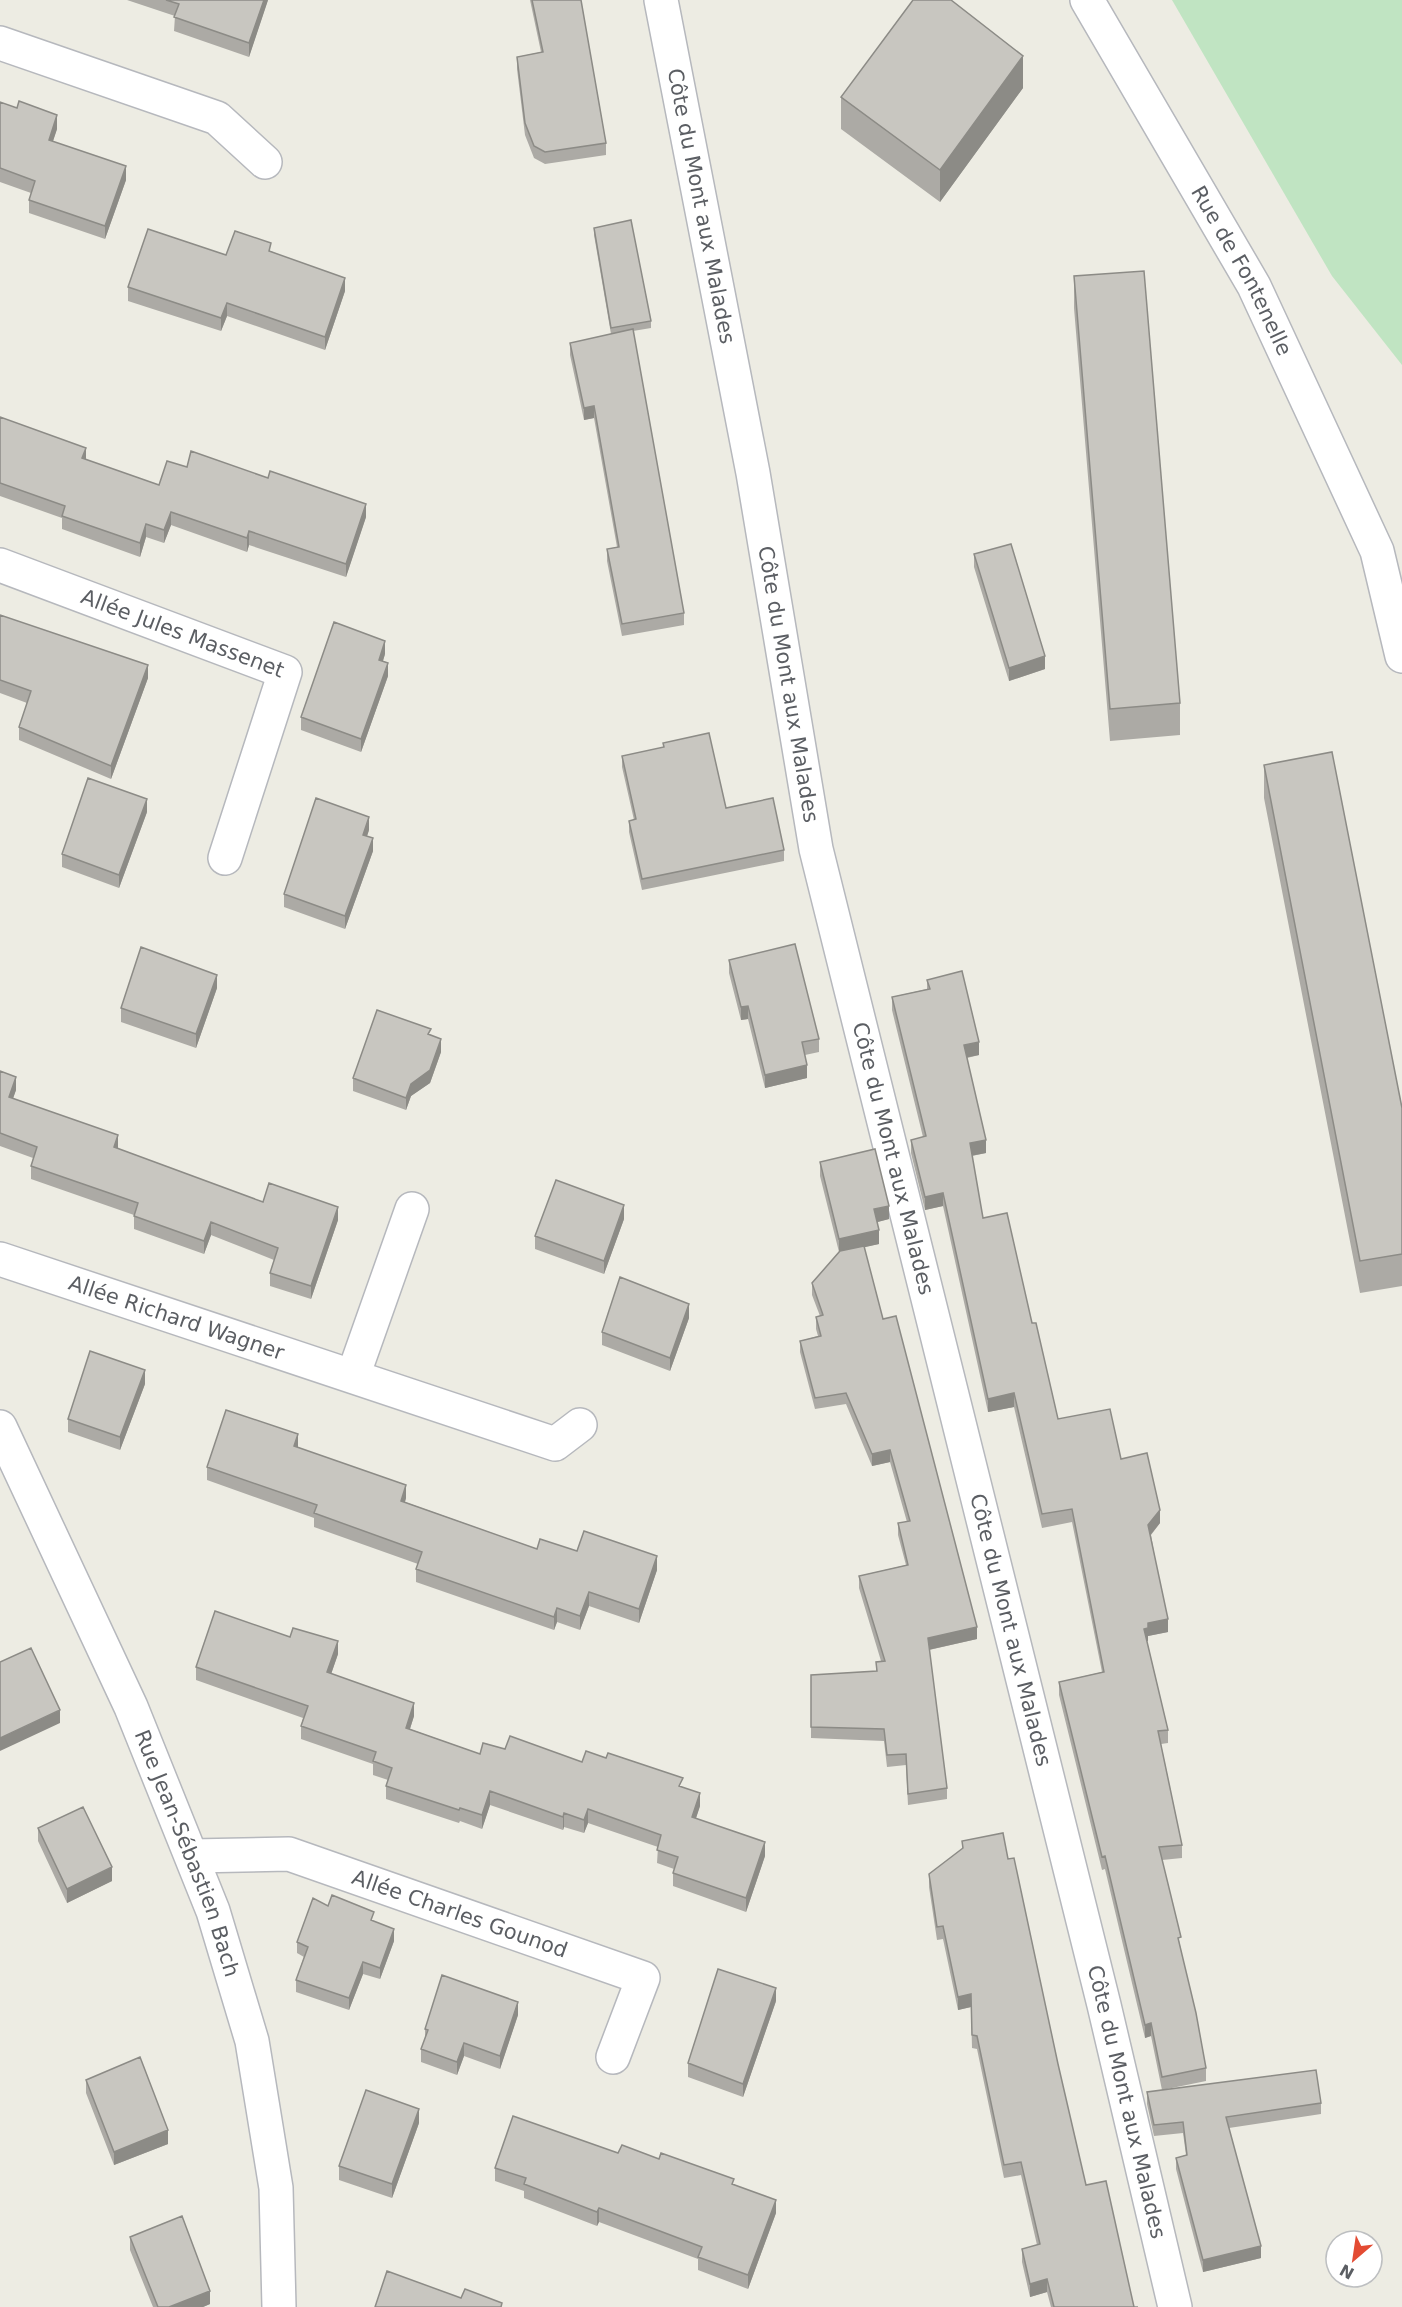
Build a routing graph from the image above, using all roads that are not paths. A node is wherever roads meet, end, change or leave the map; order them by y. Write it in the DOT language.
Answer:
graph roads {
  1 [pos="661,0"];
  2 [pos="1087,0"];
  3 [pos="0,43"];
  4 [pos="265,162"];
  5 [pos="1377,551"];
  6 [pos="0,565"];
  7 [pos="1402,575"];
  8 [pos="1402,657"];
  9 [pos="225,858"];
  10 [pos="412,1209"];
  11 [pos="0,1259"];
  12 [pos="353,1376"];
  13 [pos="580,1425"];
  14 [pos="0,1427"];
  15 [pos="192,1856"];
  16 [pos="613,2057"];
  17 [pos="279,2307"];
  18 [pos="1175,2307"];
  1 -- 18 [label="street, Côte du Mont aux Malades"];
  2 -- 5 [label="street, Rue de Fontenelle"];
  3 -- 4 [label="street"];
  5 -- 7 [label="street, Rue de Fontenelle"];
  5 -- 8 [label="street, Rue de Fontenelle"];
  6 -- 9 [label="street, Allée Jules Massenet"];
  10 -- 12 [label="street"];
  11 -- 12 [label="street, Allée Richard Wagner"];
  12 -- 13 [label="street, Allée Richard Wagner"];
  14 -- 15 [label="street, Rue Jean-Sébastien Bach"];
  15 -- 16 [label="street, Allée Charles Gounod"];
  15 -- 17 [label="street, Rue Jean-Sébastien Bach"];
}
